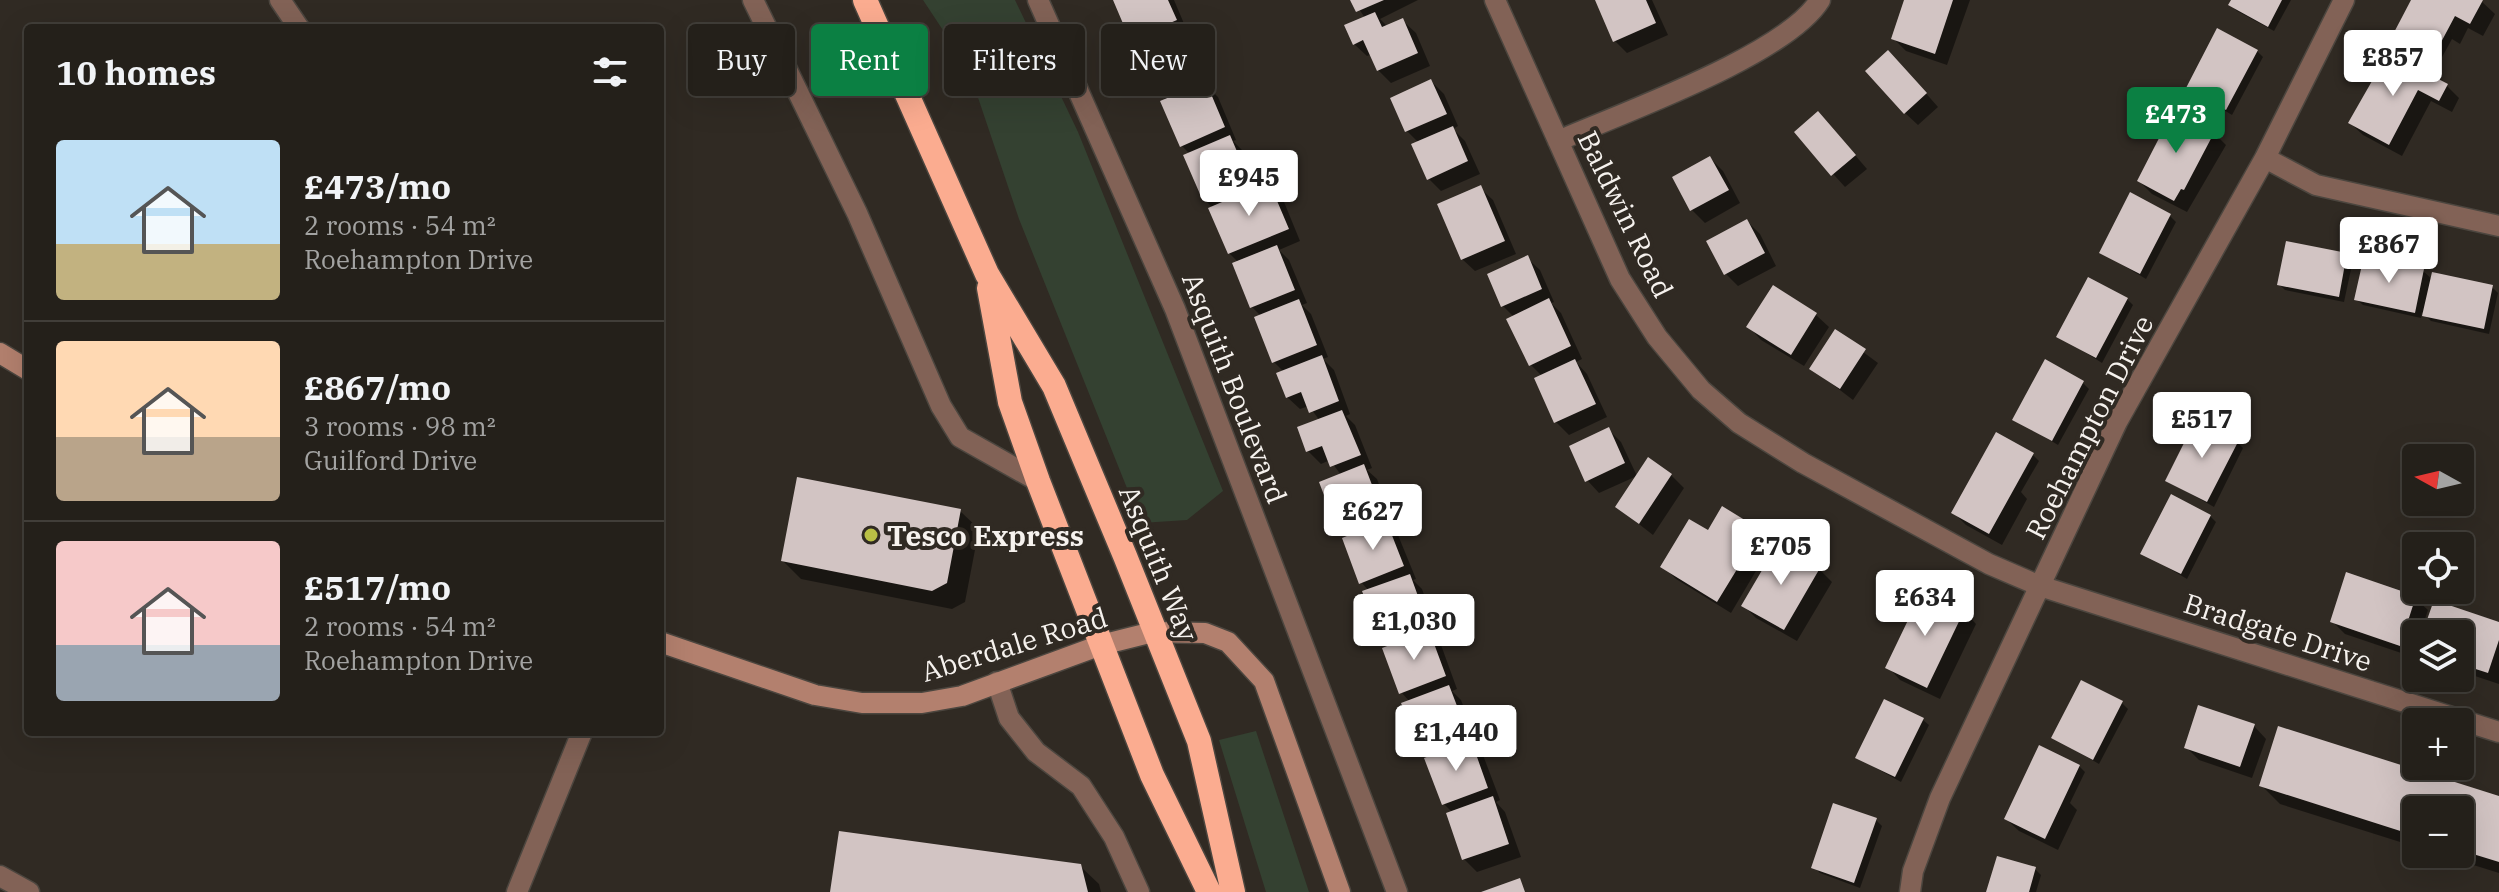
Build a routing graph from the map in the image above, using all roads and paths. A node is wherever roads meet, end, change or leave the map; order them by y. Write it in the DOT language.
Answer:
graph roads {
  1 [pos="280,0"];
  2 [pos="753,0"];
  3 [pos="865,0"];
  4 [pos="1038,0"];
  5 [pos="1495,0"];
  6 [pos="1820,0"];
  7 [pos="2344,0"];
  8 [pos="296,24"];
  9 [pos="1558,141"];
  10 [pos="2265,158"];
  11 [pos="2499,226"];
  12 [pos="987,274"];
  13 [pos="0,353"];
  14 [pos="24,368"];
  15 [pos="1038,481"];
  16 [pos="2040,586"];
  17 [pos="1153,632"];
  18 [pos="664,643"];
  19 [pos="1101,645"];
  20 [pos="997,682"];
  21 [pos="2499,732"];
  22 [pos="580,736"];
  23 [pos="0,876"];
  24 [pos="29,892"];
  25 [pos="517,892"];
  26 [pos="1139,892"];
  27 [pos="1209,892"];
  28 [pos="1233,892"];
  29 [pos="1340,892"];
  30 [pos="1397,892"];
  31 [pos="1910,892"];
  1 -- 8 [label="street"];
  2 -- 15 [label="street"];
  3 -- 12 [label="highway, Asquith Way"];
  4 -- 30 [label="street, Asquith Boulevard"];
  5 -- 9 [label="street, Baldwin Road"];
  6 -- 9 [label="street"];
  7 -- 10 [label="street, Roehampton Drive"];
  9 -- 16 [label="street, Baldwin Road"];
  10 -- 11 [label="street"];
  10 -- 16 [label="street, Roehampton Drive"];
  12 -- 15 [label="highway, Asquith Way"];
  12 -- 17 [label="highway, Asquith Way"];
  13 -- 14 [label="street"];
  15 -- 19 [label="highway, Asquith Way"];
  16 -- 21 [label="street, Bradgate Drive"];
  16 -- 31 [label="street, Roehampton Drive"];
  17 -- 19 [label="street, Aberdale Road"];
  17 -- 28 [label="highway, Asquith Way"];
  17 -- 29 [label="street, Aberdale Road"];
  18 -- 20 [label="street, Aberdale Road"];
  19 -- 20 [label="street, Aberdale Road"];
  19 -- 27 [label="highway, Asquith Way"];
  20 -- 26 [label="street"];
  22 -- 25 [label="street"];
  23 -- 24 [label="street"];
}
